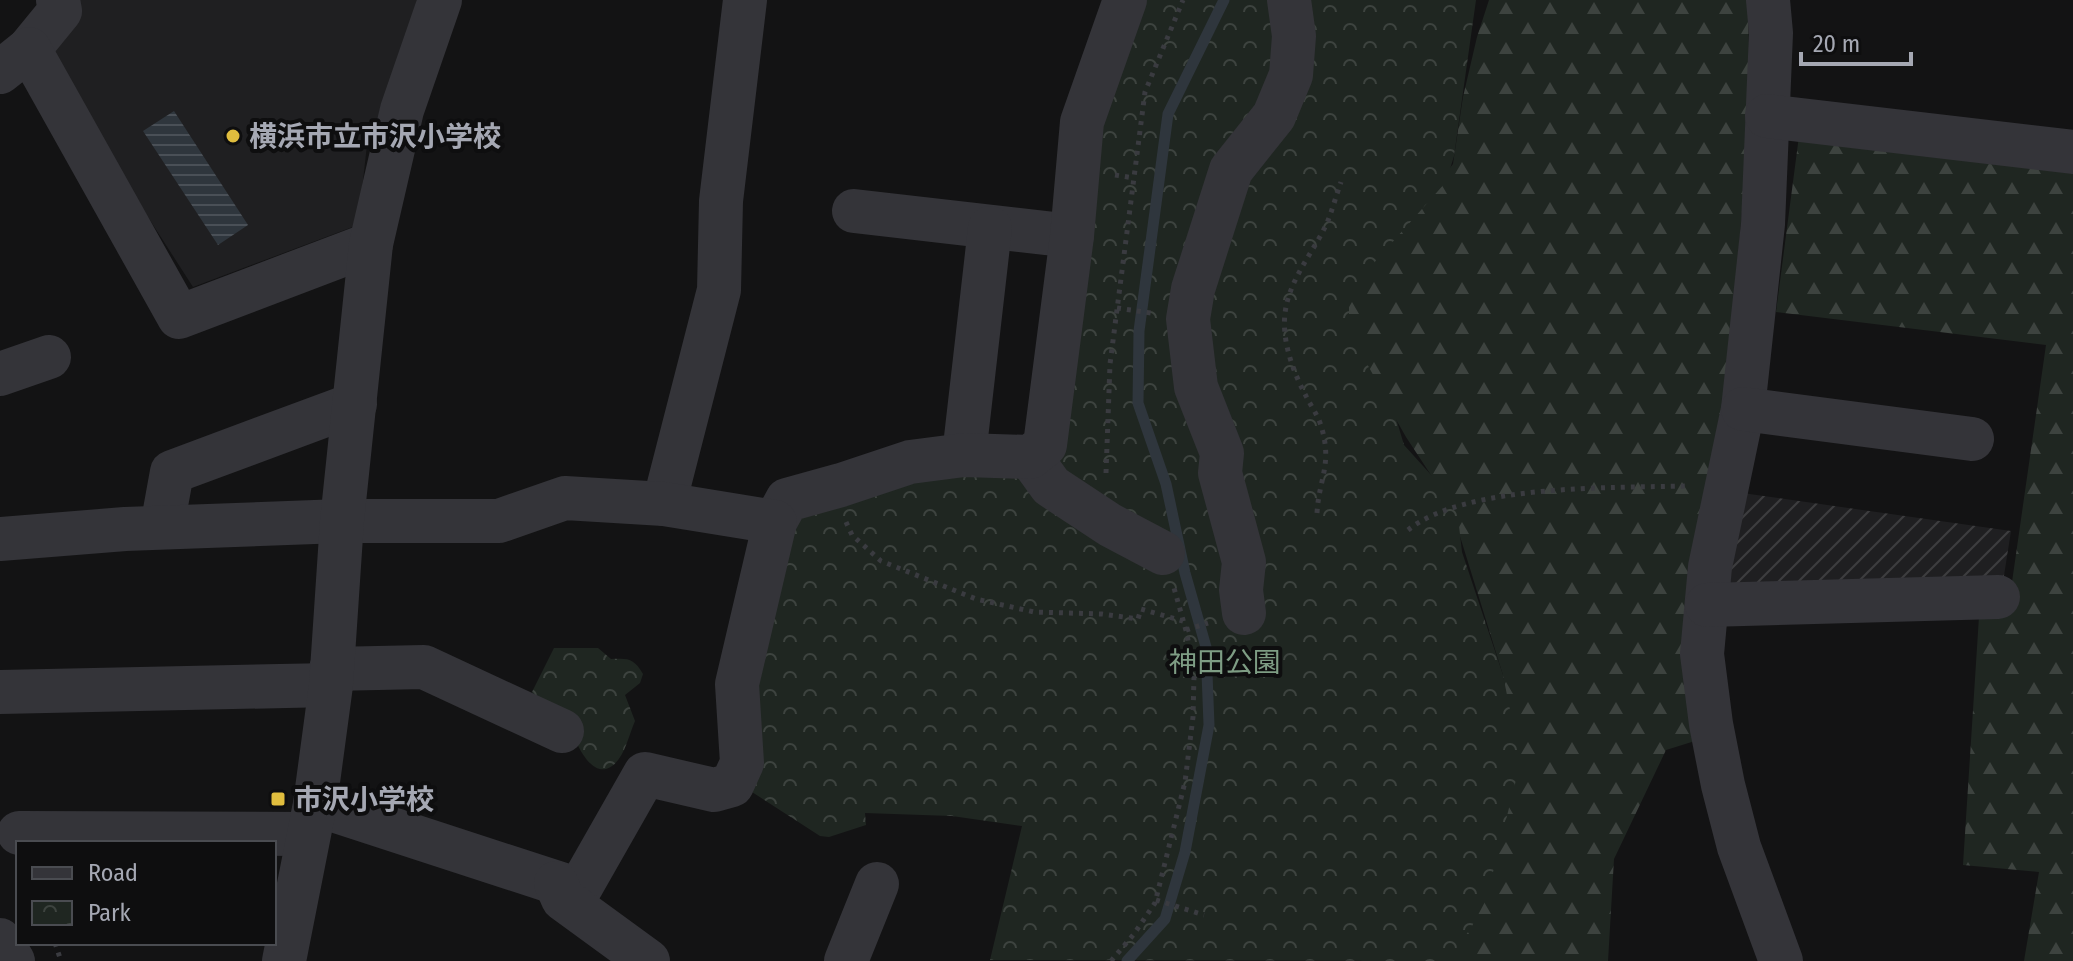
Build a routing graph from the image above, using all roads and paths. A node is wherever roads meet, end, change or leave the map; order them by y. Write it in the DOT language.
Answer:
graph roads {
  1 [pos="58,0"];
  2 [pos="440,0"];
  3 [pos="745,0"];
  4 [pos="1125,0"];
  5 [pos="1183,0"];
  6 [pos="1289,0"];
  7 [pos="1768,0"];
  8 [pos="14,60"];
  9 [pos="1767,116"];
  10 [pos="2073,152"];
  11 [pos="1341,182"];
  12 [pos="854,211"];
  13 [pos="990,228"];
  14 [pos="1072,236"];
  15 [pos="371,244"];
  16 [pos="1117,308"];
  17 [pos="1153,314"];
  18 [pos="49,357"];
  19 [pos="0,374"];
  20 [pos="355,404"];
  21 [pos="1743,409"];
  22 [pos="1972,439"];
  23 [pos="964,455"];
  24 [pos="1030,457"];
  25 [pos="1727,485"];
  26 [pos="833,488"];
  27 [pos="664,504"];
  28 [pos="1317,513"];
  29 [pos="342,521"];
  30 [pos="775,522"];
  31 [pos="1110,525"];
  32 [pos="162,527"];
  33 [pos="1408,530"];
  34 [pos="0,539"];
  35 [pos="1163,553"];
  36 [pos="1998,597"];
  37 [pos="1707,605"];
  38 [pos="1244,613"];
  39 [pos="1184,621"];
  40 [pos="1195,626"];
  41 [pos="1186,630"];
  42 [pos="331,677"];
  43 [pos="0,692"];
  44 [pos="562,731"];
  45 [pos="311,819"];
  46 [pos="19,833"];
  47 [pos="556,883"];
  48 [pos="877,884"];
  49 [pos="1160,901"];
  50 [pos="1204,915"];
  51 [pos="0,940"];
  52 [pos="13,961"];
  53 [pos="284,961"];
  54 [pos="648,961"];
  55 [pos="846,961"];
  56 [pos="1111,961"];
  57 [pos="1781,961"];
  1 -- 8 [label="street"];
  2 -- 15 [label="street"];
  3 -- 27 [label="street"];
  4 -- 14 [label="street"];
  5 -- 16 [label="path"];
  6 -- 38 [label="street"];
  7 -- 9 [label="street"];
  8 -- 15 [label="street"];
  9 -- 10 [label="street"];
  9 -- 21 [label="street"];
  11 -- 28 [label="path"];
  12 -- 13 [label="street"];
  13 -- 14 [label="street"];
  13 -- 23 [label="street"];
  14 -- 24 [label="street"];
  15 -- 20 [label="street"];
  16 -- 17 [label="path"];
  16 -- 31 [label="path"];
  18 -- 19 [label="street"];
  20 -- 29 [label="street"];
  20 -- 32 [label="street"];
  21 -- 22 [label="street"];
  21 -- 25 [label="street"];
  23 -- 24 [label="street"];
  23 -- 26 [label="street"];
  24 -- 31 [label="street"];
  25 -- 33 [label="path"];
  25 -- 37 [label="street"];
  26 -- 30 [label="street"];
  26 -- 39 [label="path"];
  27 -- 29 [label="street"];
  27 -- 30 [label="street"];
  29 -- 32 [label="street"];
  29 -- 42 [label="street"];
  30 -- 47 [label="street"];
  31 -- 35 [label="street"];
  32 -- 34 [label="street"];
  35 -- 39 [label="path"];
  36 -- 37 [label="street"];
  37 -- 57 [label="street"];
  39 -- 41 [label="path"];
  40 -- 41 [label="path"];
  41 -- 49 [label="path"];
  42 -- 43 [label="street"];
  42 -- 44 [label="street"];
  42 -- 45 [label="street"];
  45 -- 46 [label="street"];
  45 -- 47 [label="street"];
  45 -- 53 [label="street"];
  47 -- 54 [label="street"];
  48 -- 55 [label="street"];
  49 -- 50 [label="path"];
  49 -- 56 [label="path"];
  51 -- 52 [label="street"];
}
